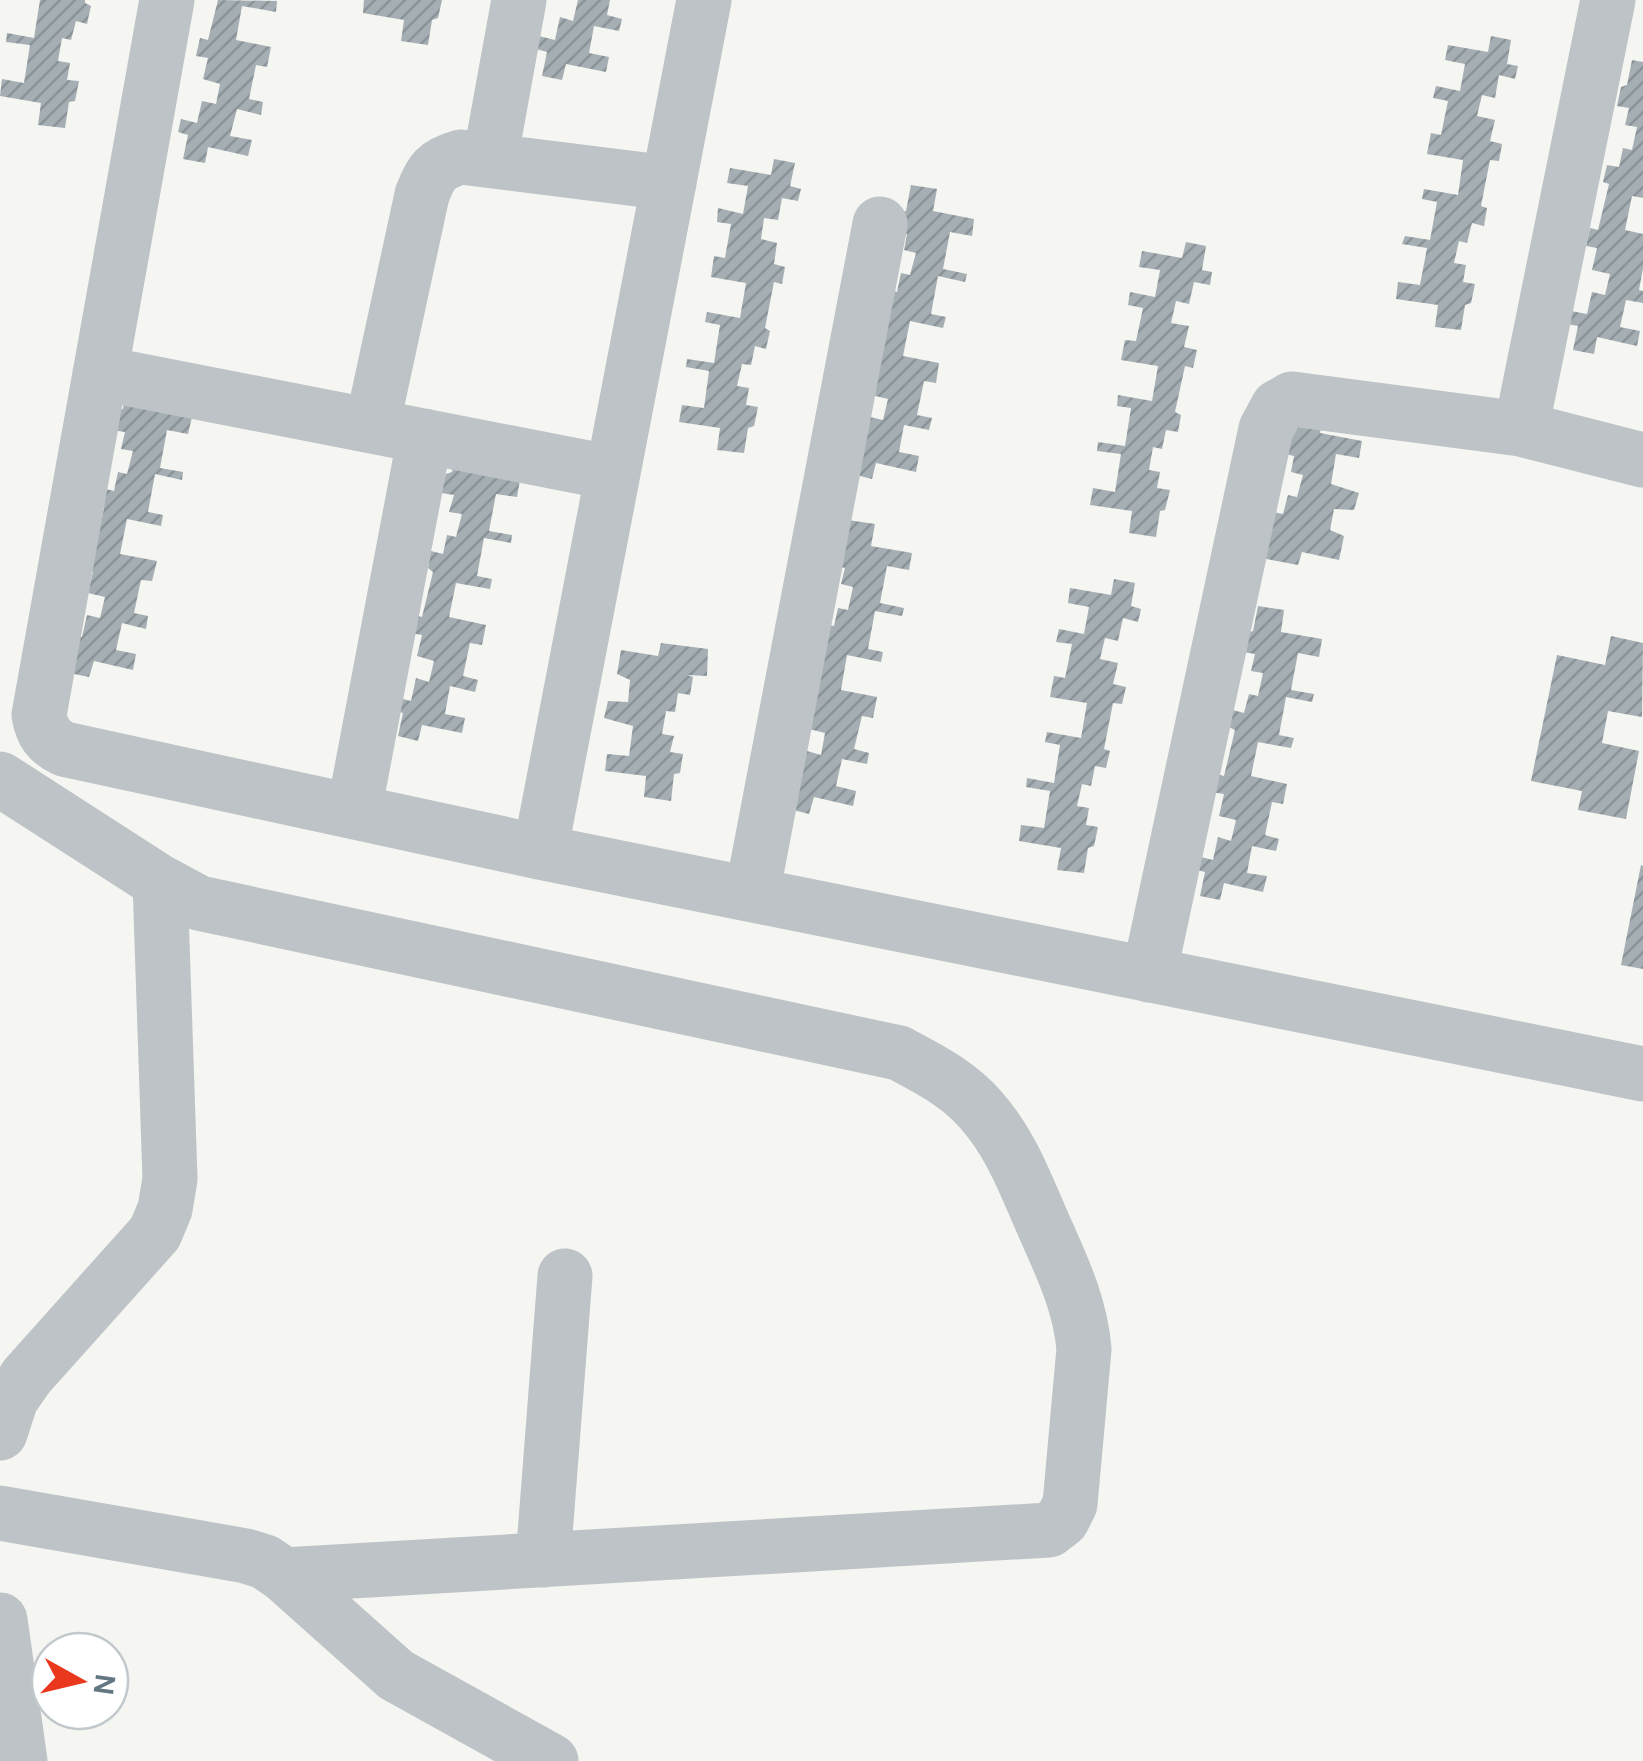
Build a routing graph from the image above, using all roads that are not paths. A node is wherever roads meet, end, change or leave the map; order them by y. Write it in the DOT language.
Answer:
graph roads {
  1 [pos="167,0"];
  2 [pos="519,0"];
  3 [pos="704,0"];
  4 [pos="1608,0"];
  5 [pos="490,160"];
  6 [pos="669,183"];
  7 [pos="880,224"];
  8 [pos="100,373"];
  9 [pos="372,426"];
  10 [pos="1522,429"];
  11 [pos="425,436"];
  12 [pos="1643,460"];
  13 [pos="613,473"];
  14 [pos="0,779"];
  15 [pos="354,812"];
  16 [pos="540,852"];
  17 [pos="160,882"];
  18 [pos="752,894"];
  19 [pos="1149,974"];
  20 [pos="1643,1074"];
  21 [pos="565,1276"];
  22 [pos="0,1432"];
  23 [pos="0,1513"];
  24 [pos="543,1560"];
  25 [pos="284,1574"];
  26 [pos="0,1620"];
  27 [pos="20,1761"];
  28 [pos="550,1761"];
  1 -- 8 [label="street"];
  2 -- 5 [label="street"];
  3 -- 6 [label="street"];
  4 -- 10 [label="street"];
  5 -- 6 [label="street"];
  5 -- 9 [label="street"];
  6 -- 13 [label="street"];
  7 -- 18 [label="street"];
  8 -- 9 [label="street"];
  8 -- 15 [label="street"];
  9 -- 11 [label="street"];
  10 -- 12 [label="street"];
  10 -- 19 [label="street"];
  11 -- 13 [label="street"];
  11 -- 15 [label="street"];
  13 -- 16 [label="street"];
  14 -- 17 [label="street"];
  15 -- 16 [label="street"];
  16 -- 18 [label="street"];
  17 -- 22 [label="street"];
  17 -- 24 [label="street"];
  18 -- 19 [label="street"];
  19 -- 20 [label="street"];
  21 -- 24 [label="street"];
  23 -- 25 [label="street"];
  24 -- 25 [label="street"];
  25 -- 28 [label="street"];
  26 -- 27 [label="street"];
}
